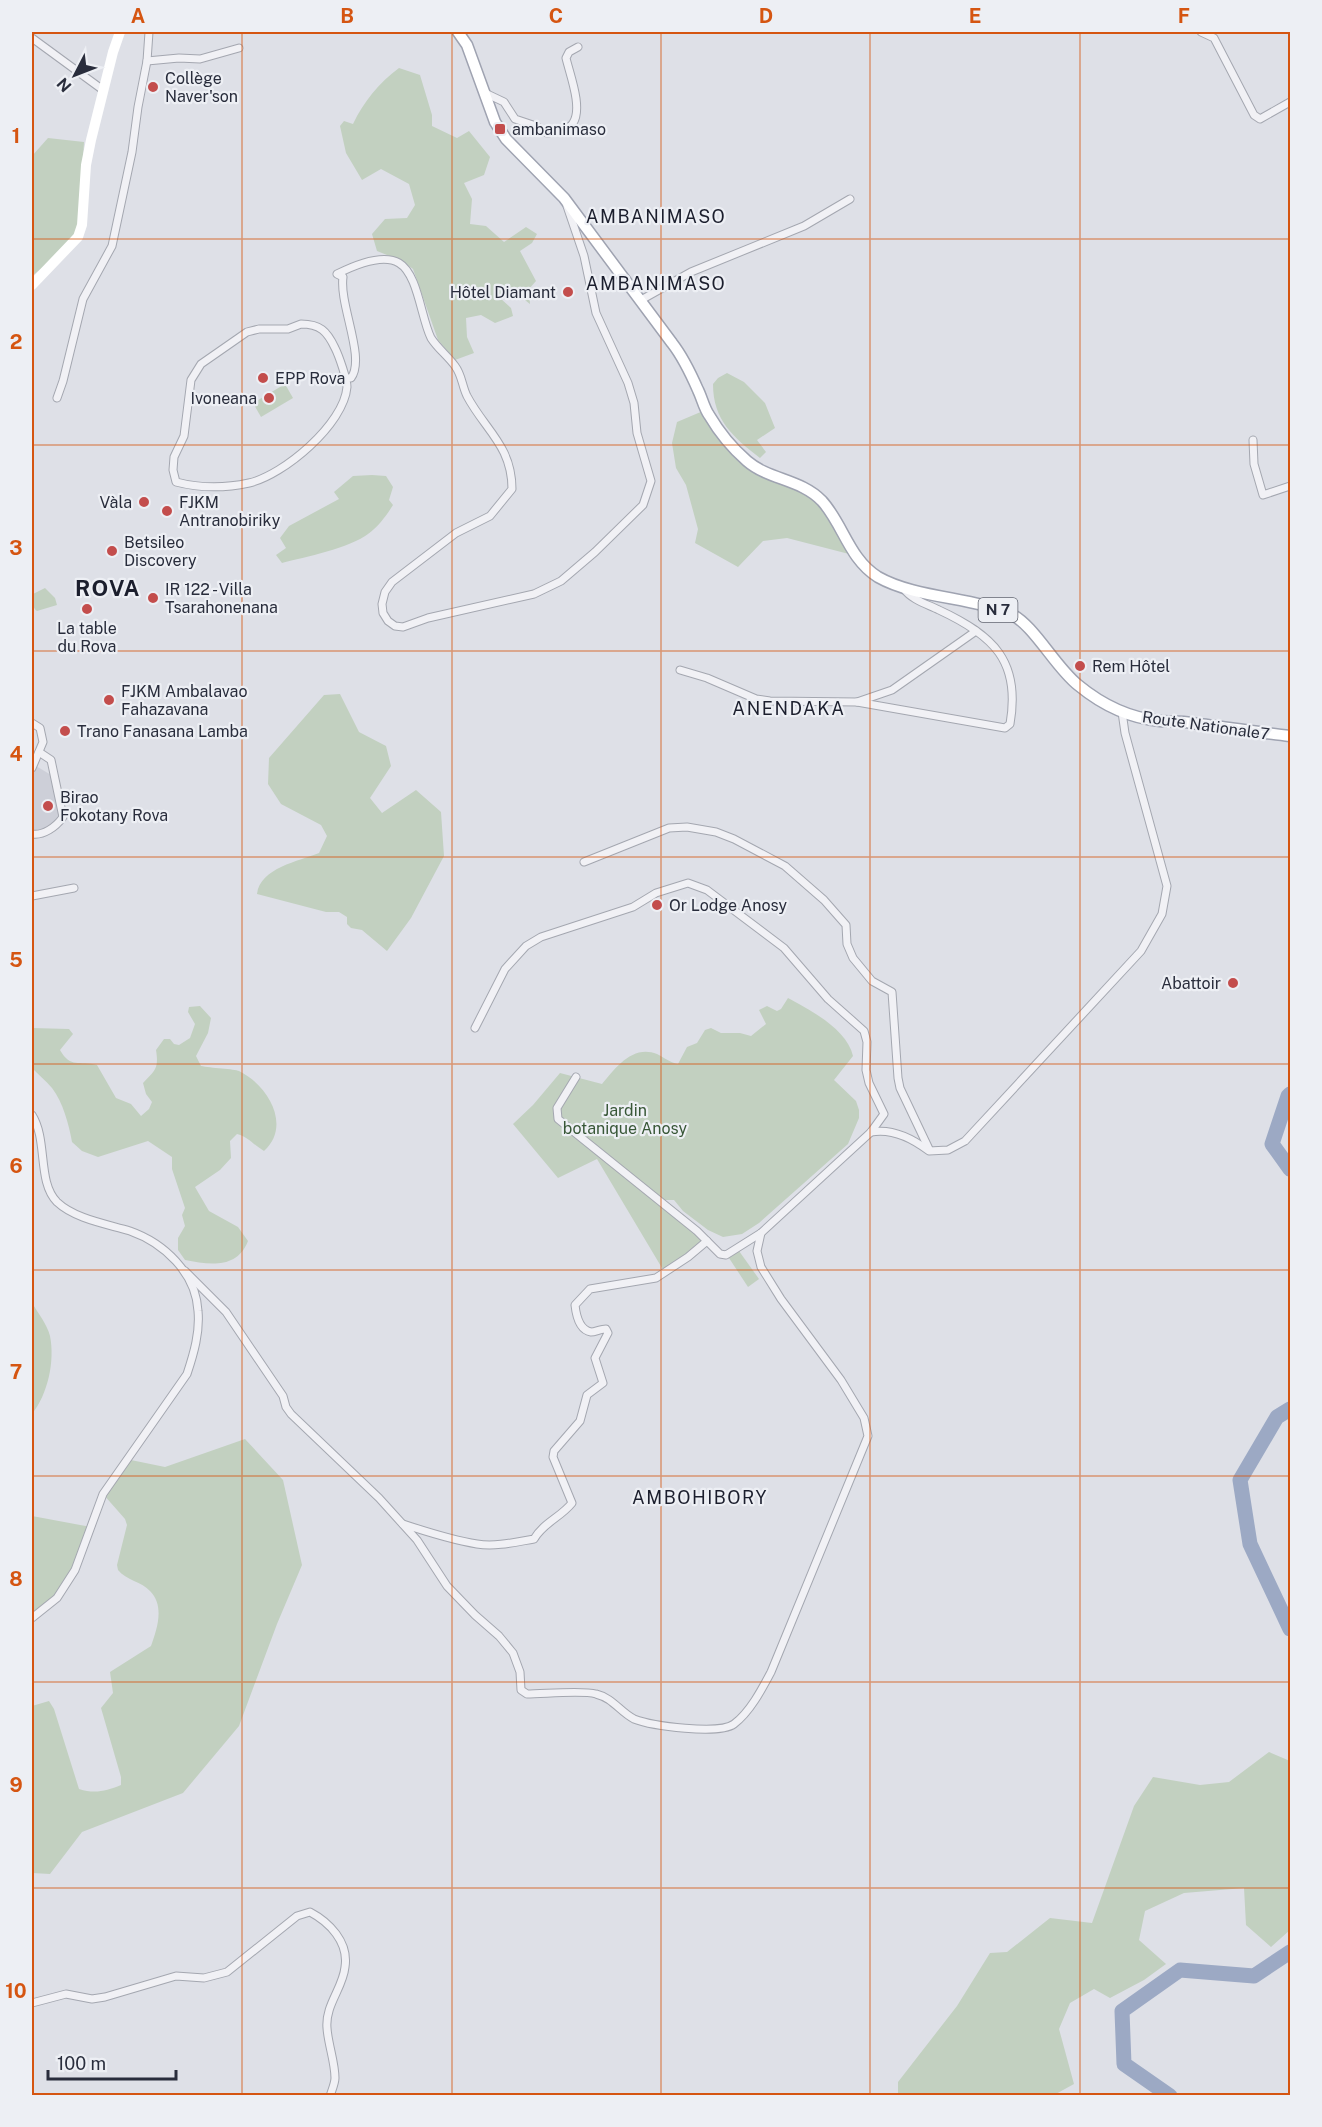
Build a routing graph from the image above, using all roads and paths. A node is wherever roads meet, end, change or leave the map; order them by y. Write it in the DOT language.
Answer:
graph roads {
  1 [pos="120,32"];
  2 [pos="149,32"];
  3 [pos="458,32"];
  4 [pos="1202,32"];
  5 [pos="32,38"];
  6 [pos="578,47"];
  7 [pos="239,48"];
  8 [pos="147,61"];
  9 [pos="103,90"];
  10 [pos="485,93"];
  11 [pos="1290,102"];
  12 [pos="564,198"];
  13 [pos="850,199"];
  14 [pos="32,285"];
  15 [pos="641,300"];
  16 [pos="346,378"];
  17 [pos="57,398"];
  18 [pos="1253,440"];
  19 [pos="1290,486"];
  20 [pos="902,586"];
  21 [pos="976,631"];
  22 [pos="680,670"];
  23 [pos="857,702"];
  24 [pos="1122,712"];
  25 [pos="32,723"];
  26 [pos="1290,736"];
  27 [pos="39,752"];
  28 [pos="32,768"];
  29 [pos="32,834"];
  30 [pos="584,862"];
  31 [pos="74,888"];
  32 [pos="32,896"];
  33 [pos="475,1028"];
  34 [pos="576,1077"];
  35 [pos="32,1115"];
  36 [pos="871,1132"];
  37 [pos="929,1151"];
  38 [pos="761,1233"];
  39 [pos="707,1240"];
  40 [pos="185,1271"];
  41 [pos="401,1523"];
  42 [pos="32,1618"];
  43 [pos="32,2003"];
  44 [pos="330,2096"];
  1 -- 9 [label="main road"];
  2 -- 8 [label="street"];
  3 -- 10 [label="main road, N 7"];
  4 -- 11 [label="street"];
  5 -- 9 [label="street"];
  6 -- 10 [label="street"];
  7 -- 8 [label="street"];
  8 -- 17 [label="street"];
  9 -- 14 [label="main road"];
  10 -- 12 [label="main road, N 7"];
  12 -- 15 [label="main road, N 7"];
  12 -- 16 [label="street"];
  13 -- 15 [label="street"];
  15 -- 20 [label="main road, N 7"];
  16 -- 16 [label="street"];
  18 -- 19 [label="street"];
  20 -- 21 [label="street"];
  20 -- 24 [label="main road, N 7"];
  21 -- 23 [label="street"];
  21 -- 23 [label="street"];
  22 -- 23 [label="street"];
  24 -- 26 [label="main road, Route Nationale7 / N 7"];
  24 -- 37 [label="street"];
  25 -- 27 [label="street"];
  27 -- 28 [label="street"];
  27 -- 29 [label="street"];
  30 -- 37 [label="street"];
  31 -- 32 [label="street"];
  33 -- 36 [label="street"];
  34 -- 39 [label="street"];
  35 -- 40 [label="street"];
  36 -- 37 [label="street"];
  36 -- 38 [label="street"];
  38 -- 39 [label="street"];
  38 -- 41 [label="street"];
  39 -- 41 [label="street"];
  40 -- 41 [label="street"];
  40 -- 42 [label="street"];
  43 -- 44 [label="street"];
}
